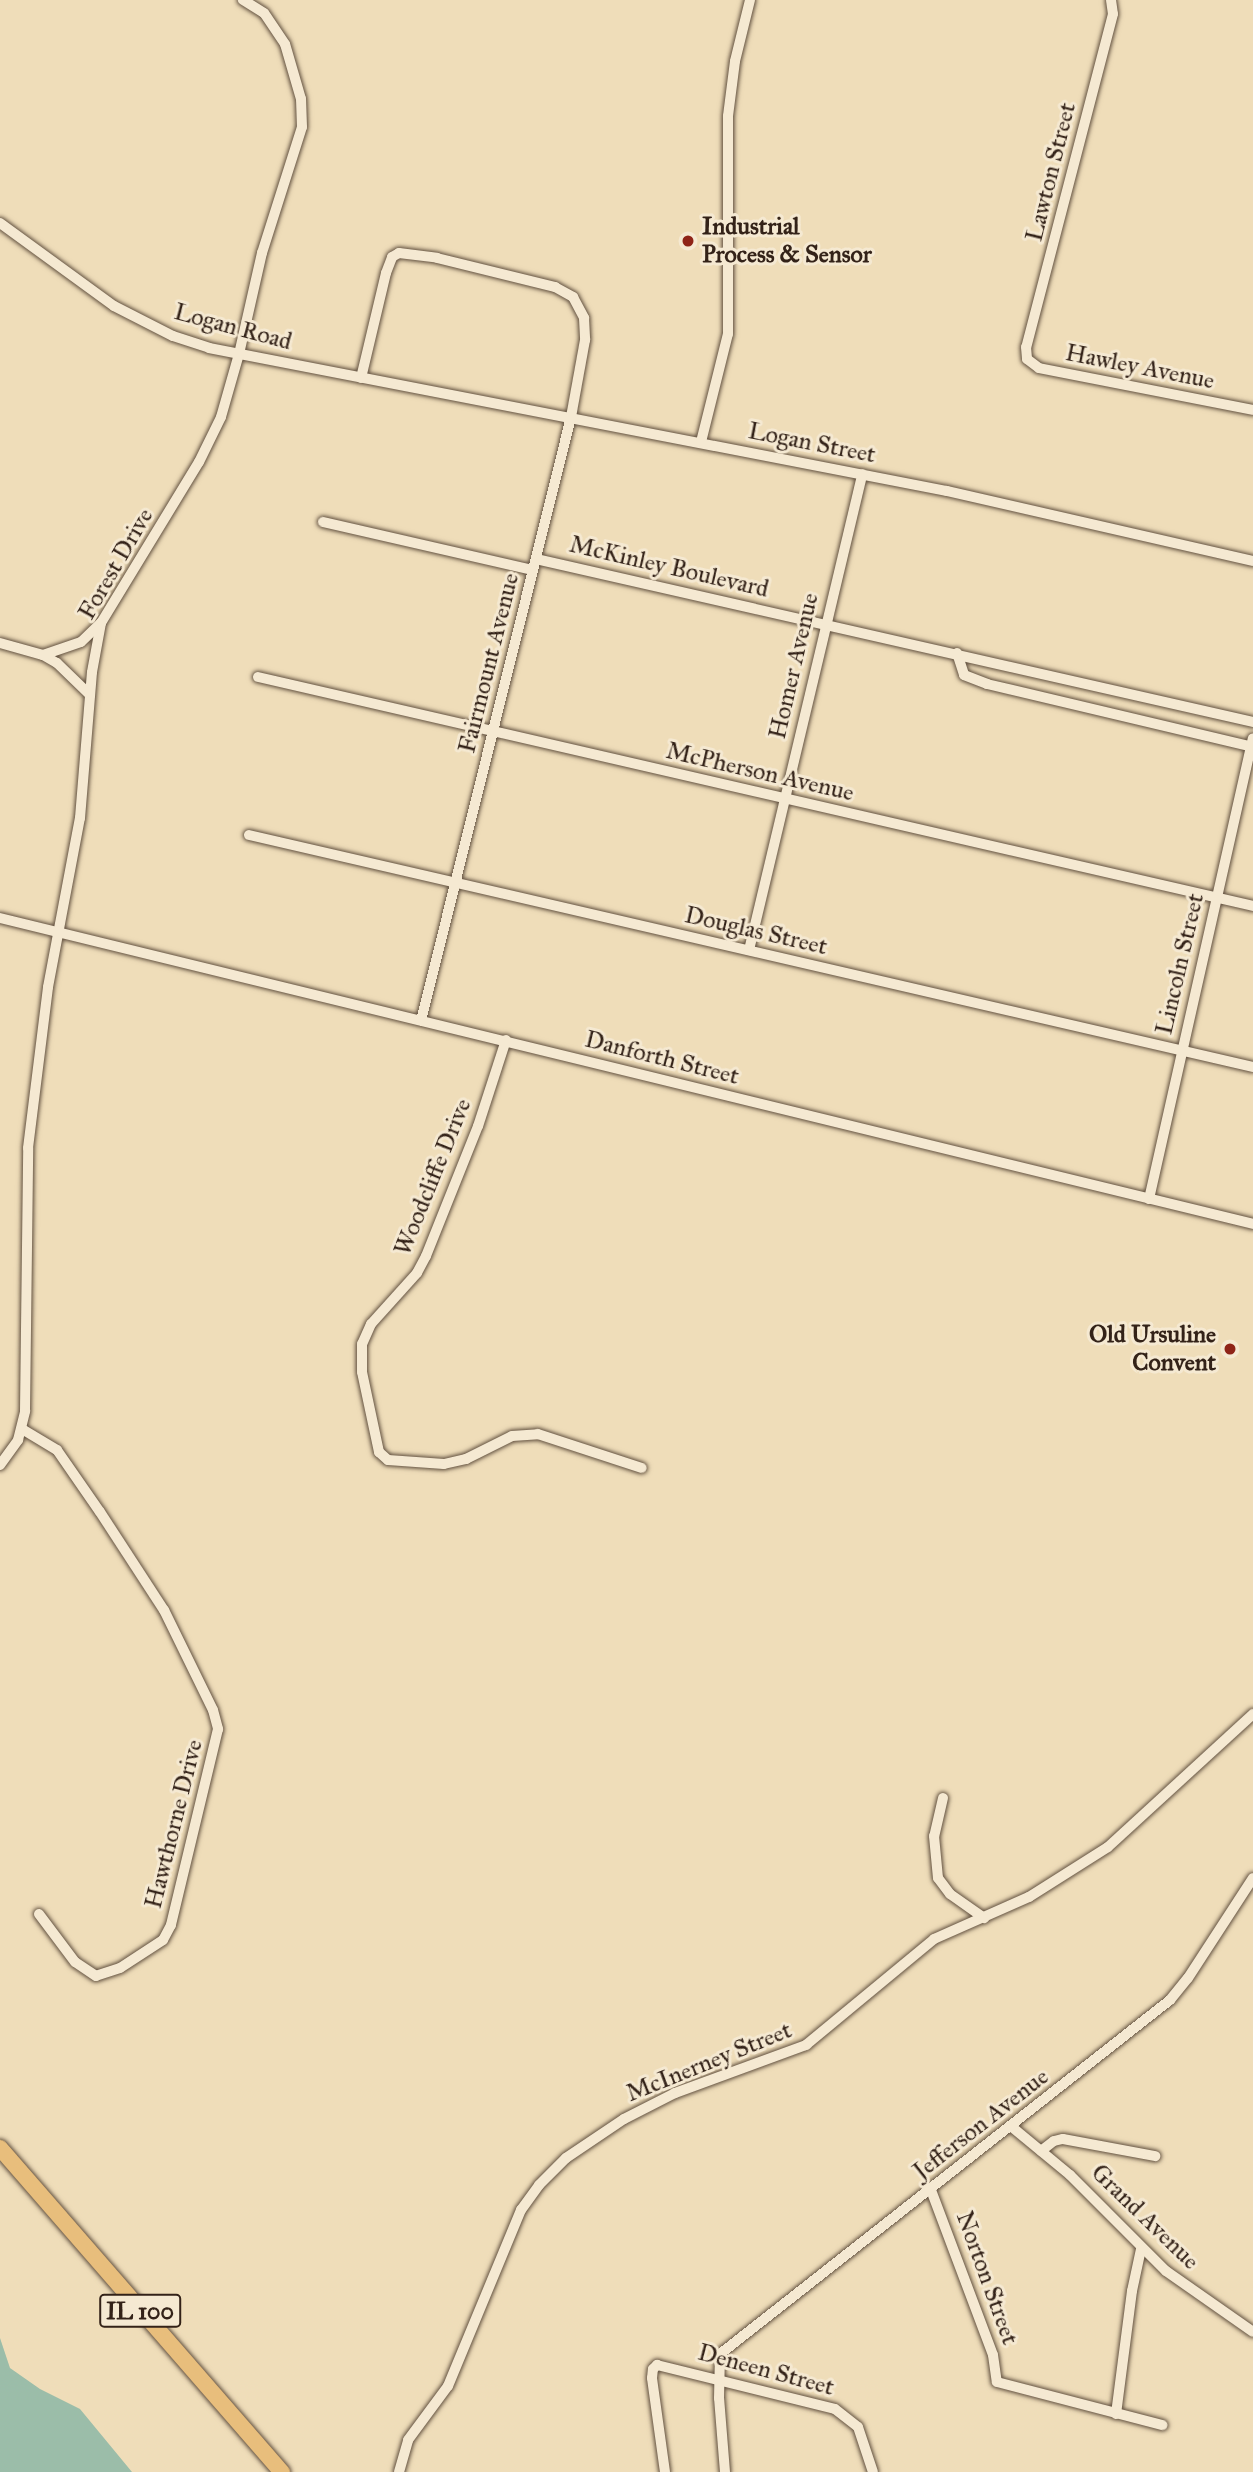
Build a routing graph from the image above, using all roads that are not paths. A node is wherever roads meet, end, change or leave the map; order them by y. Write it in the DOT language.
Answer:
graph roads {
  1 [pos="243,0"];
  2 [pos="750,0"];
  3 [pos="1111,0"];
  4 [pos="0,223"];
  5 [pos="239,354"];
  6 [pos="1025,354"];
  7 [pos="361,378"];
  8 [pos="1253,410"];
  9 [pos="571,417"];
  10 [pos="701,442"];
  11 [pos="862,474"];
  12 [pos="323,522"];
  13 [pos="1253,561"];
  14 [pos="535,564"];
  15 [pos="101,623"];
  16 [pos="825,624"];
  17 [pos="0,643"];
  18 [pos="957,653"];
  19 [pos="43,654"];
  20 [pos="258,677"];
  21 [pos="90,695"];
  22 [pos="1253,722"];
  23 [pos="493,732"];
  24 [pos="1252,744"];
  25 [pos="785,800"];
  26 [pos="249,835"];
  27 [pos="454,884"];
  28 [pos="1217,898"];
  29 [pos="1253,906"];
  30 [pos="0,918"];
  31 [pos="60,933"];
  32 [pos="749,950"];
  33 [pos="421,1021"];
  34 [pos="506,1040"];
  35 [pos="1182,1051"];
  36 [pos="1253,1067"];
  37 [pos="1149,1199"];
  38 [pos="1253,1224"];
  39 [pos="22,1429"];
  40 [pos="0,1465"];
  41 [pos="642,1468"];
  42 [pos="1253,1714"];
  43 [pos="943,1798"];
  44 [pos="1253,1878"];
  45 [pos="40,1913"];
  46 [pos="984,1918"];
  47 [pos="1012,2127"];
  48 [pos="0,2148"];
  49 [pos="1041,2151"];
  50 [pos="1155,2155"];
  51 [pos="931,2190"];
  52 [pos="1141,2249"];
  53 [pos="1253,2332"];
  54 [pos="718,2379"];
  55 [pos="1116,2414"];
  56 [pos="1161,2425"];
  57 [pos="282,2472"];
  58 [pos="399,2472"];
  59 [pos="666,2472"];
  60 [pos="725,2472"];
  61 [pos="873,2472"];
  1 -- 5 [label="street, Forest Drive"];
  2 -- 10 [label="street"];
  3 -- 6 [label="street, Lawton Street"];
  4 -- 5 [label="street, Logan Road"];
  5 -- 7 [label="street, Logan Road"];
  5 -- 15 [label="street, Forest Drive"];
  6 -- 8 [label="street, Hawley Avenue"];
  7 -- 9 [label="street, Logan Street"];
  7 -- 9 [label="street, Fairmount Avenue"];
  9 -- 10 [label="street, Logan Street"];
  9 -- 14 [label="street, Fairmount Avenue"];
  10 -- 11 [label="street, Logan Street"];
  11 -- 13 [label="street, Logan Street"];
  11 -- 16 [label="street, Homer Avenue"];
  12 -- 14 [label="street, McKinley Boulevard"];
  14 -- 16 [label="street, McKinley Boulevard"];
  14 -- 23 [label="street, Fairmount Avenue"];
  15 -- 19 [label="street"];
  15 -- 21 [label="street, Forest Drive"];
  16 -- 18 [label="street, McKinley Boulevard"];
  16 -- 25 [label="street, Homer Avenue"];
  17 -- 19 [label="street"];
  18 -- 22 [label="street, McKinley Boulevard"];
  18 -- 24 [label="street"];
  19 -- 21 [label="street"];
  20 -- 23 [label="street, McPherson Avenue"];
  21 -- 31 [label="street, Forest Drive"];
  23 -- 25 [label="street, McPherson Avenue"];
  23 -- 27 [label="street, Fairmount Avenue"];
  24 -- 28 [label="street, Lincoln Street"];
  25 -- 28 [label="street, McPherson Avenue"];
  25 -- 32 [label="street, Homer Avenue"];
  26 -- 27 [label="street, Douglas Street"];
  27 -- 32 [label="street, Douglas Street"];
  27 -- 33 [label="street, Fairmount Avenue"];
  28 -- 29 [label="street, McPherson Avenue"];
  28 -- 35 [label="street, Lincoln Street"];
  30 -- 31 [label="street, Danforth Street"];
  31 -- 33 [label="street, Danforth Street"];
  31 -- 39 [label="street, Forest Drive"];
  32 -- 35 [label="street, Douglas Street"];
  33 -- 34 [label="street, Danforth Street"];
  34 -- 37 [label="street, Danforth Street"];
  34 -- 41 [label="street, Woodcliffe Drive"];
  35 -- 36 [label="street, Douglas Street"];
  35 -- 37 [label="street, Lincoln Street"];
  37 -- 38 [label="street, Danforth Street"];
  39 -- 40 [label="street"];
  39 -- 45 [label="street, Hawthorne Drive"];
  42 -- 46 [label="street, McInerney Street"];
  43 -- 46 [label="street"];
  44 -- 47 [label="street, Jefferson Avenue"];
  46 -- 58 [label="street, McInerney Street"];
  47 -- 49 [label="street, Grand Avenue"];
  47 -- 51 [label="street, Jefferson Avenue"];
  48 -- 57 [label="main road, IL 100"];
  49 -- 50 [label="street"];
  49 -- 52 [label="street, Grand Avenue"];
  51 -- 54 [label="street, Jefferson Avenue"];
  51 -- 55 [label="street, Norton Street"];
  52 -- 53 [label="street, Grand Avenue"];
  52 -- 55 [label="street"];
  54 -- 59 [label="street, Deneen Street"];
  54 -- 60 [label="street"];
  54 -- 61 [label="street, Deneen Street"];
  55 -- 56 [label="street"];
}
